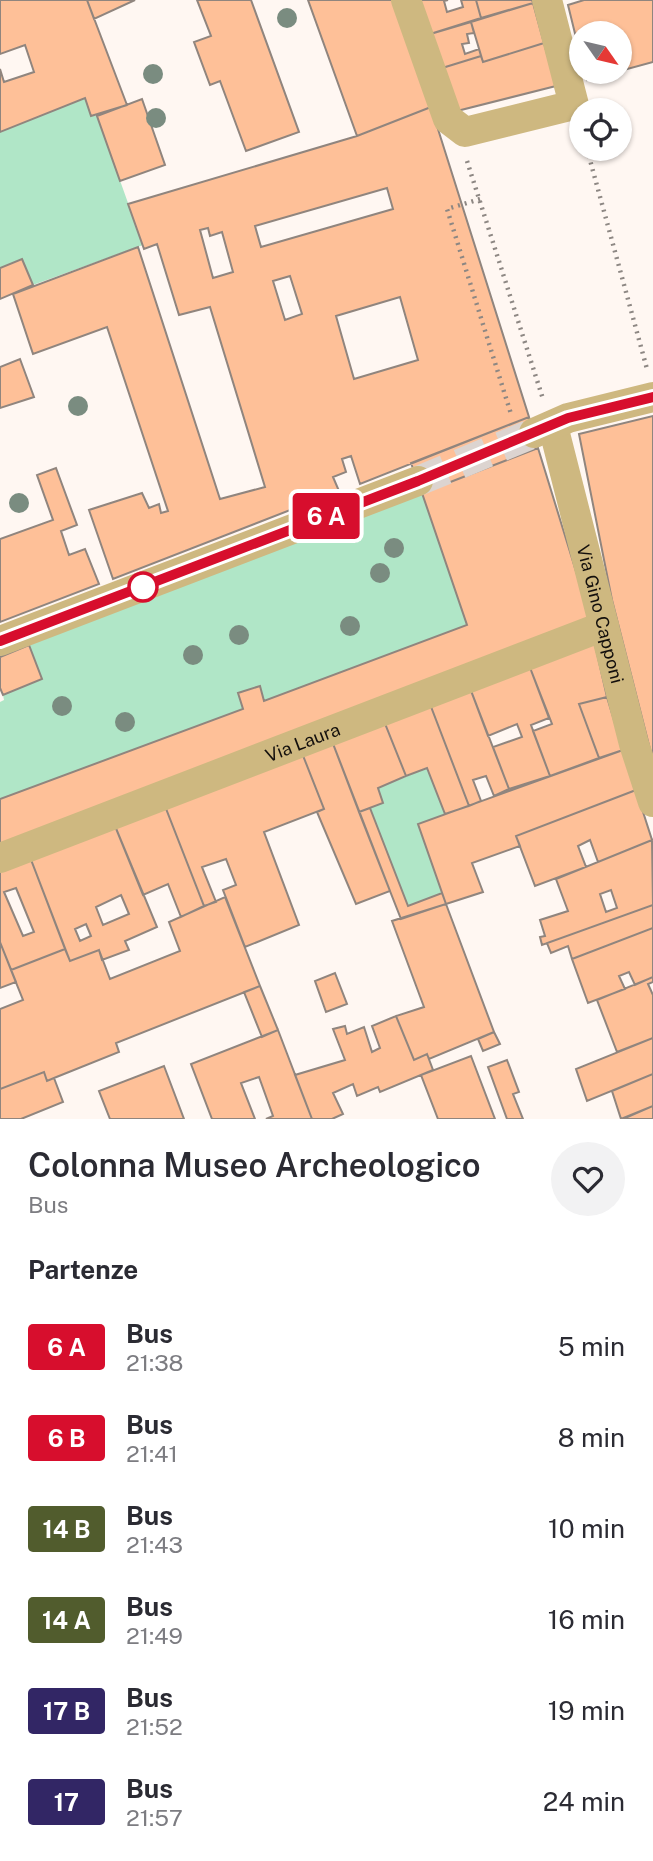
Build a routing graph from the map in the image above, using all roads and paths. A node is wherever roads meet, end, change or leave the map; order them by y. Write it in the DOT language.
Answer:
graph roads {
  1 [pos="406,0"];
  2 [pos="547,0"];
  3 [pos="462,156"];
  4 [pos="590,161"];
  5 [pos="480,199"];
  6 [pos="651,387"];
  7 [pos="538,419"];
  8 [pos="418,481"];
  9 [pos="604,626"];
  10 [pos="0,641"];
  11 [pos="653,802"];
  12 [pos="0,858"];
  1 -- 2 [label="street"];
  3 -- 5 [label="path"];
  4 -- 6 [label="path"];
  5 -- 7 [label="path"];
  5 -- 7 [label="path"];
  6 -- 7 [label="street"];
  7 -- 9 [label="street, Via Gino Capponi"];
  8 -- 10 [label="street"];
  9 -- 11 [label="street, Via Gino Capponi"];
  9 -- 12 [label="street, Via Laura"];
}
